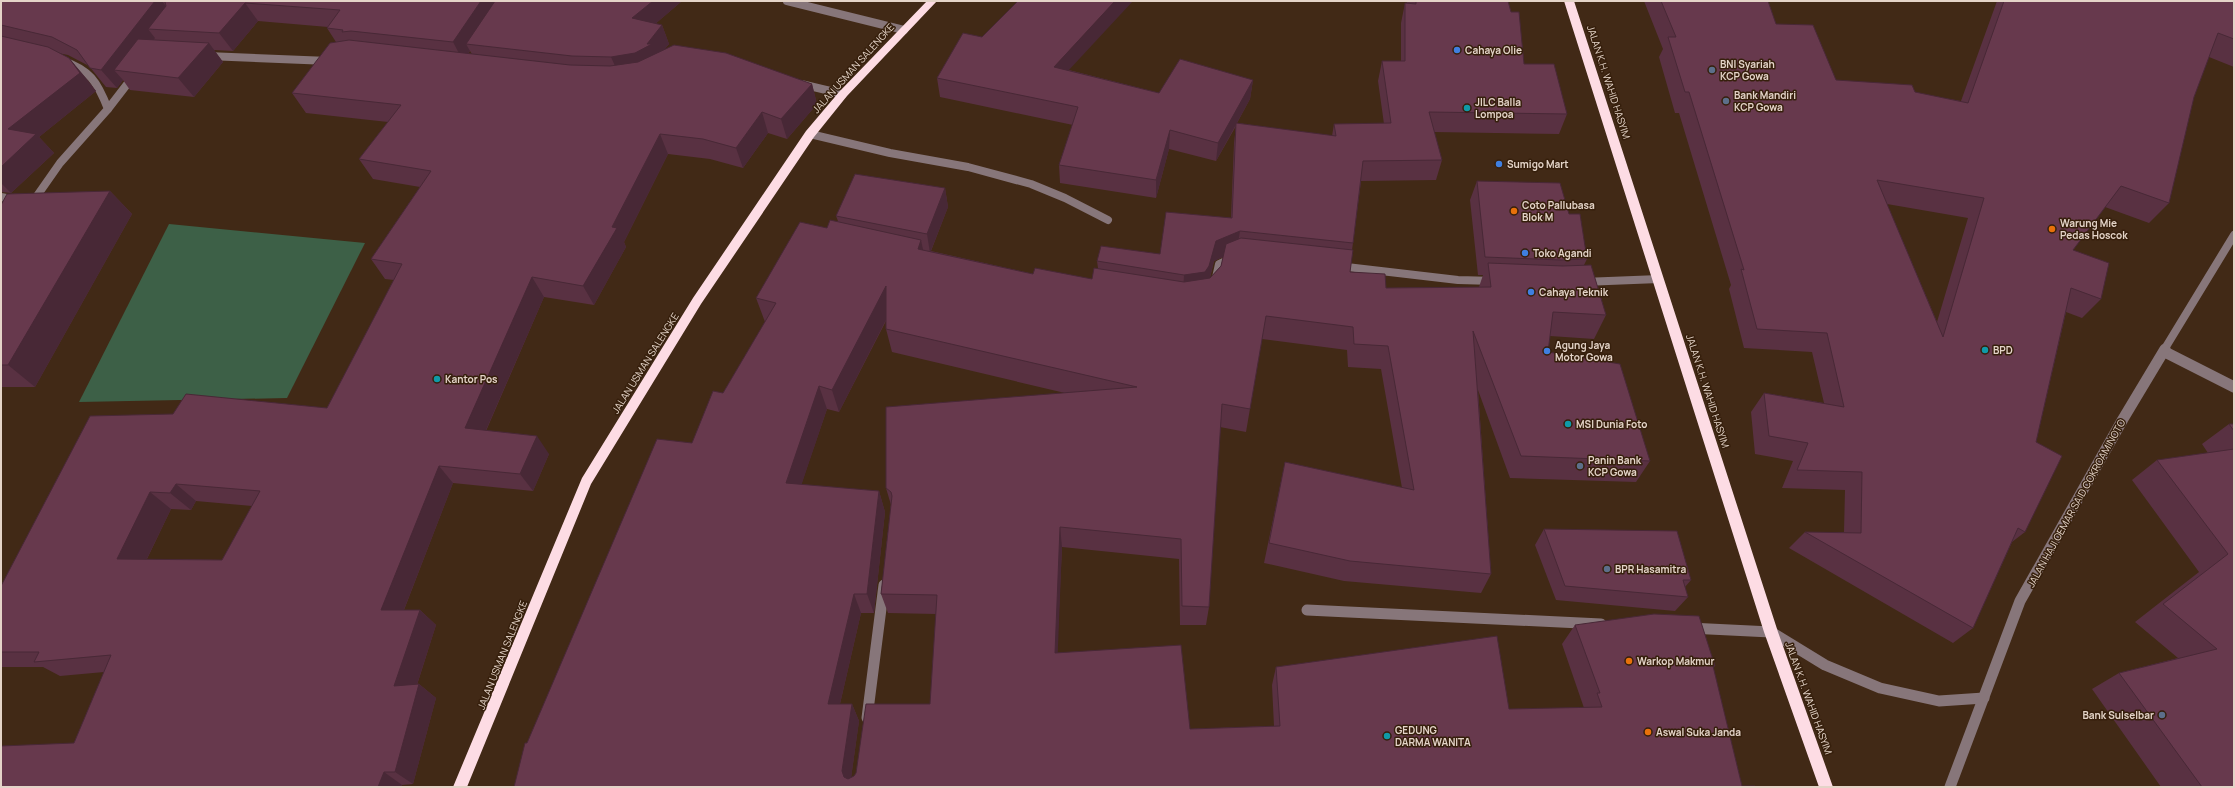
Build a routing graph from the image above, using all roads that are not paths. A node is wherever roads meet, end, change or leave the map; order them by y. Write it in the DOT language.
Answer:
graph roads {
  1 [pos="788,1"];
  2 [pos="932,1"];
  3 [pos="1569,1"];
  4 [pos="904,30"];
  5 [pos="198,55"];
  6 [pos="52,58"];
  7 [pos="336,60"];
  8 [pos="141,65"];
  9 [pos="789,81"];
  10 [pos="843,94"];
  11 [pos="108,109"];
  12 [pos="810,134"];
  13 [pos="1,197"];
  14 [pos="1108,220"];
  15 [pos="2234,236"];
  16 [pos="1243,256"];
  17 [pos="1331,265"];
  18 [pos="1659,279"];
  19 [pos="1505,282"];
  20 [pos="1575,283"];
  21 [pos="1213,292"];
  22 [pos="2164,352"];
  23 [pos="2234,387"];
  24 [pos="885,571"];
  25 [pos="1307,610"];
  26 [pos="1614,624"];
  27 [pos="1677,627"];
  28 [pos="1772,632"];
  29 [pos="1984,698"];
  30 [pos="866,726"];
  31 [pos="460,787"];
  32 [pos="1826,787"];
  33 [pos="1950,787"];
  1 -- 4 [label="street"];
  2 -- 4 [label="highway, JALAN USMAN SALENGKE"];
  3 -- 18 [label="highway, JALAN K.H. WAHID HASYIM"];
  4 -- 10 [label="highway, JALAN USMAN SALENGKE"];
  5 -- 7 [label="street"];
  6 -- 11 [label="street"];
  8 -- 11 [label="street"];
  9 -- 10 [label="street"];
  10 -- 12 [label="highway, JALAN USMAN SALENGKE"];
  11 -- 13 [label="street"];
  12 -- 14 [label="street"];
  12 -- 31 [label="highway, JALAN USMAN SALENGKE"];
  15 -- 22 [label="street, JALAN HAJI OEMAR SAID COKROAMINOTO"];
  16 -- 21 [label="street"];
  17 -- 19 [label="street"];
  18 -- 20 [label="street"];
  18 -- 28 [label="highway, JALAN K.H. WAHID HASYIM"];
  22 -- 23 [label="street"];
  22 -- 29 [label="street, JALAN HAJI OEMAR SAID COKROAMINOTO"];
  24 -- 30 [label="street"];
  25 -- 26 [label="street"];
  27 -- 28 [label="street"];
  28 -- 29 [label="street"];
  28 -- 32 [label="highway, JALAN K.H. WAHID HASYIM"];
  29 -- 33 [label="street, JALAN HAJI OEMAR SAID COKROAMINOTO"];
}
